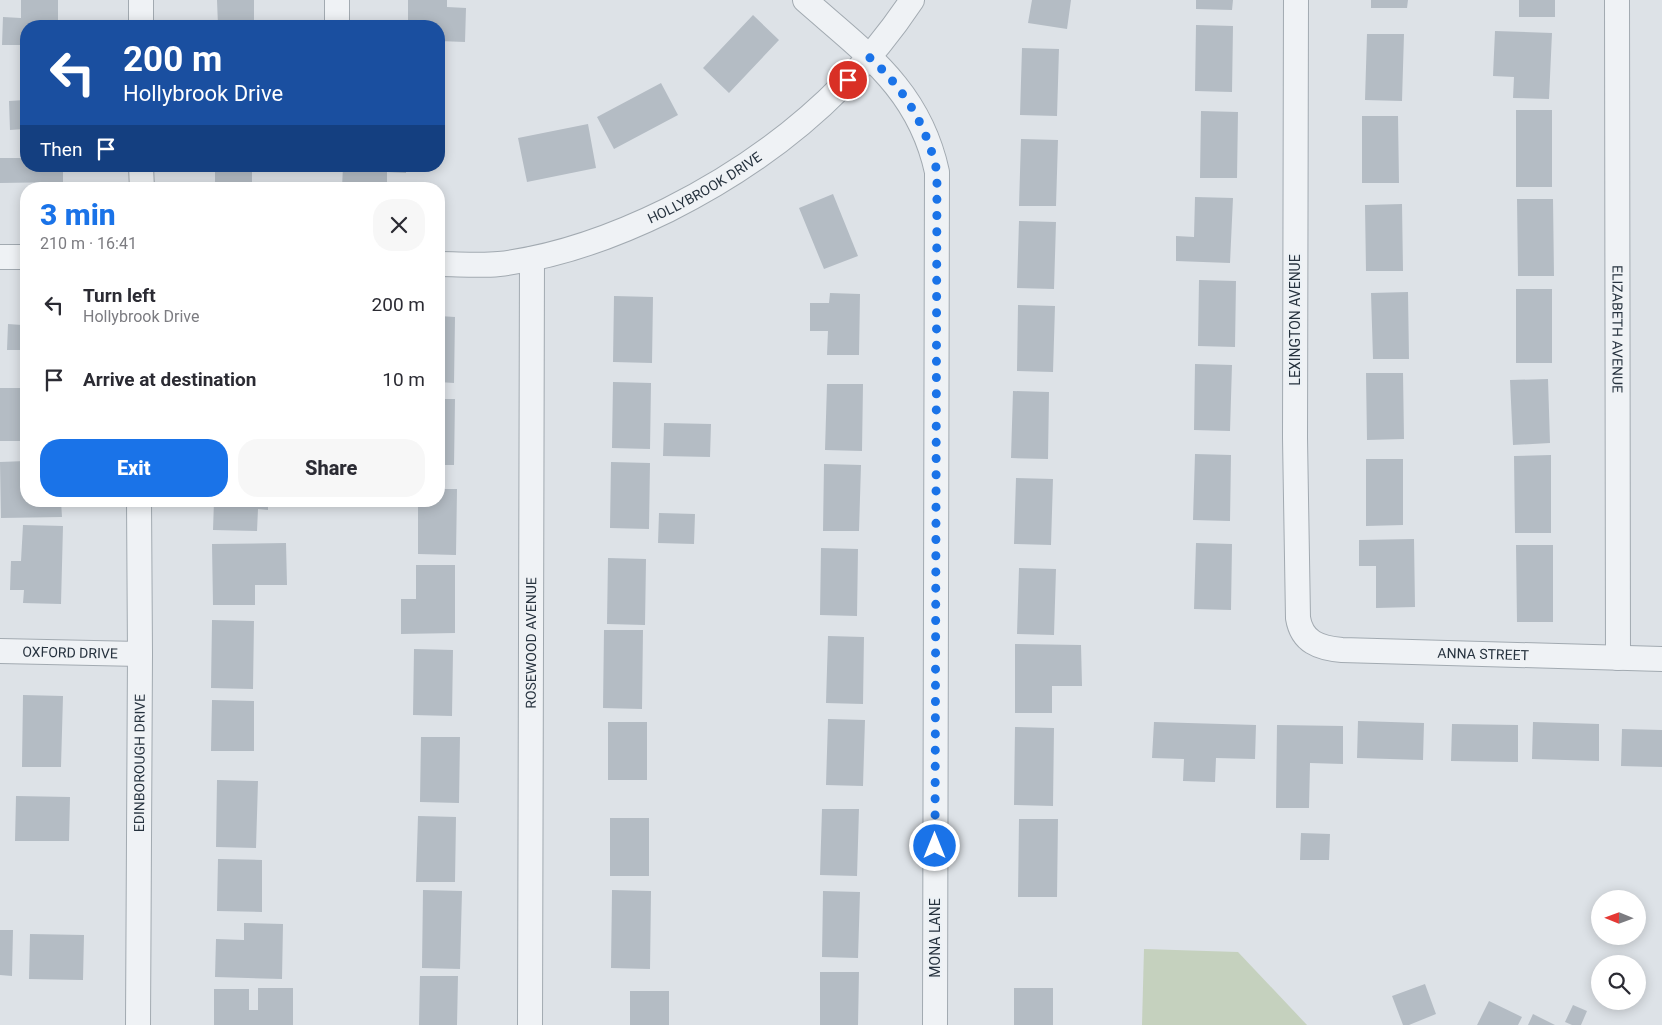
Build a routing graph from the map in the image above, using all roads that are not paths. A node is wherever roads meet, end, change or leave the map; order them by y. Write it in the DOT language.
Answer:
graph roads {
  1 [pos="141,0"];
  2 [pos="337,0"];
  3 [pos="805,0"];
  4 [pos="912,0"];
  5 [pos="1296,0"];
  6 [pos="1617,0"];
  7 [pos="141,20"];
  8 [pos="337,20"];
  9 [pos="869,57"];
  10 [pos="0,257"];
  11 [pos="20,258"];
  12 [pos="532,259"];
  13 [pos="445,264"];
  14 [pos="139,507"];
  15 [pos="1306,638"];
  16 [pos="0,651"];
  17 [pos="140,654"];
  18 [pos="1618,658"];
  19 [pos="1662,659"];
  20 [pos="138,1025"];
  21 [pos="530,1025"];
  22 [pos="935,1025"];
  1 -- 7 [label="street"];
  2 -- 8 [label="street"];
  3 -- 9 [label="street, MONA LANE"];
  4 -- 9 [label="street, HOLLYBROOK DRIVE"];
  5 -- 15 [label="street, LEXINGTON AVENUE"];
  6 -- 18 [label="street, ELIZABETH AVENUE"];
  9 -- 12 [label="street, HOLLYBROOK DRIVE"];
  9 -- 22 [label="street, MONA LANE"];
  10 -- 11 [label="street"];
  12 -- 13 [label="street, HOLLYBROOK DRIVE"];
  12 -- 21 [label="street, ROSEWOOD AVENUE"];
  14 -- 17 [label="street, EDINBOROUGH DRIVE"];
  15 -- 18 [label="street, ANNA STREET"];
  16 -- 17 [label="street, OXFORD DRIVE"];
  17 -- 20 [label="street, EDINBOROUGH DRIVE"];
  18 -- 19 [label="street, ANNA STREET"];
}
